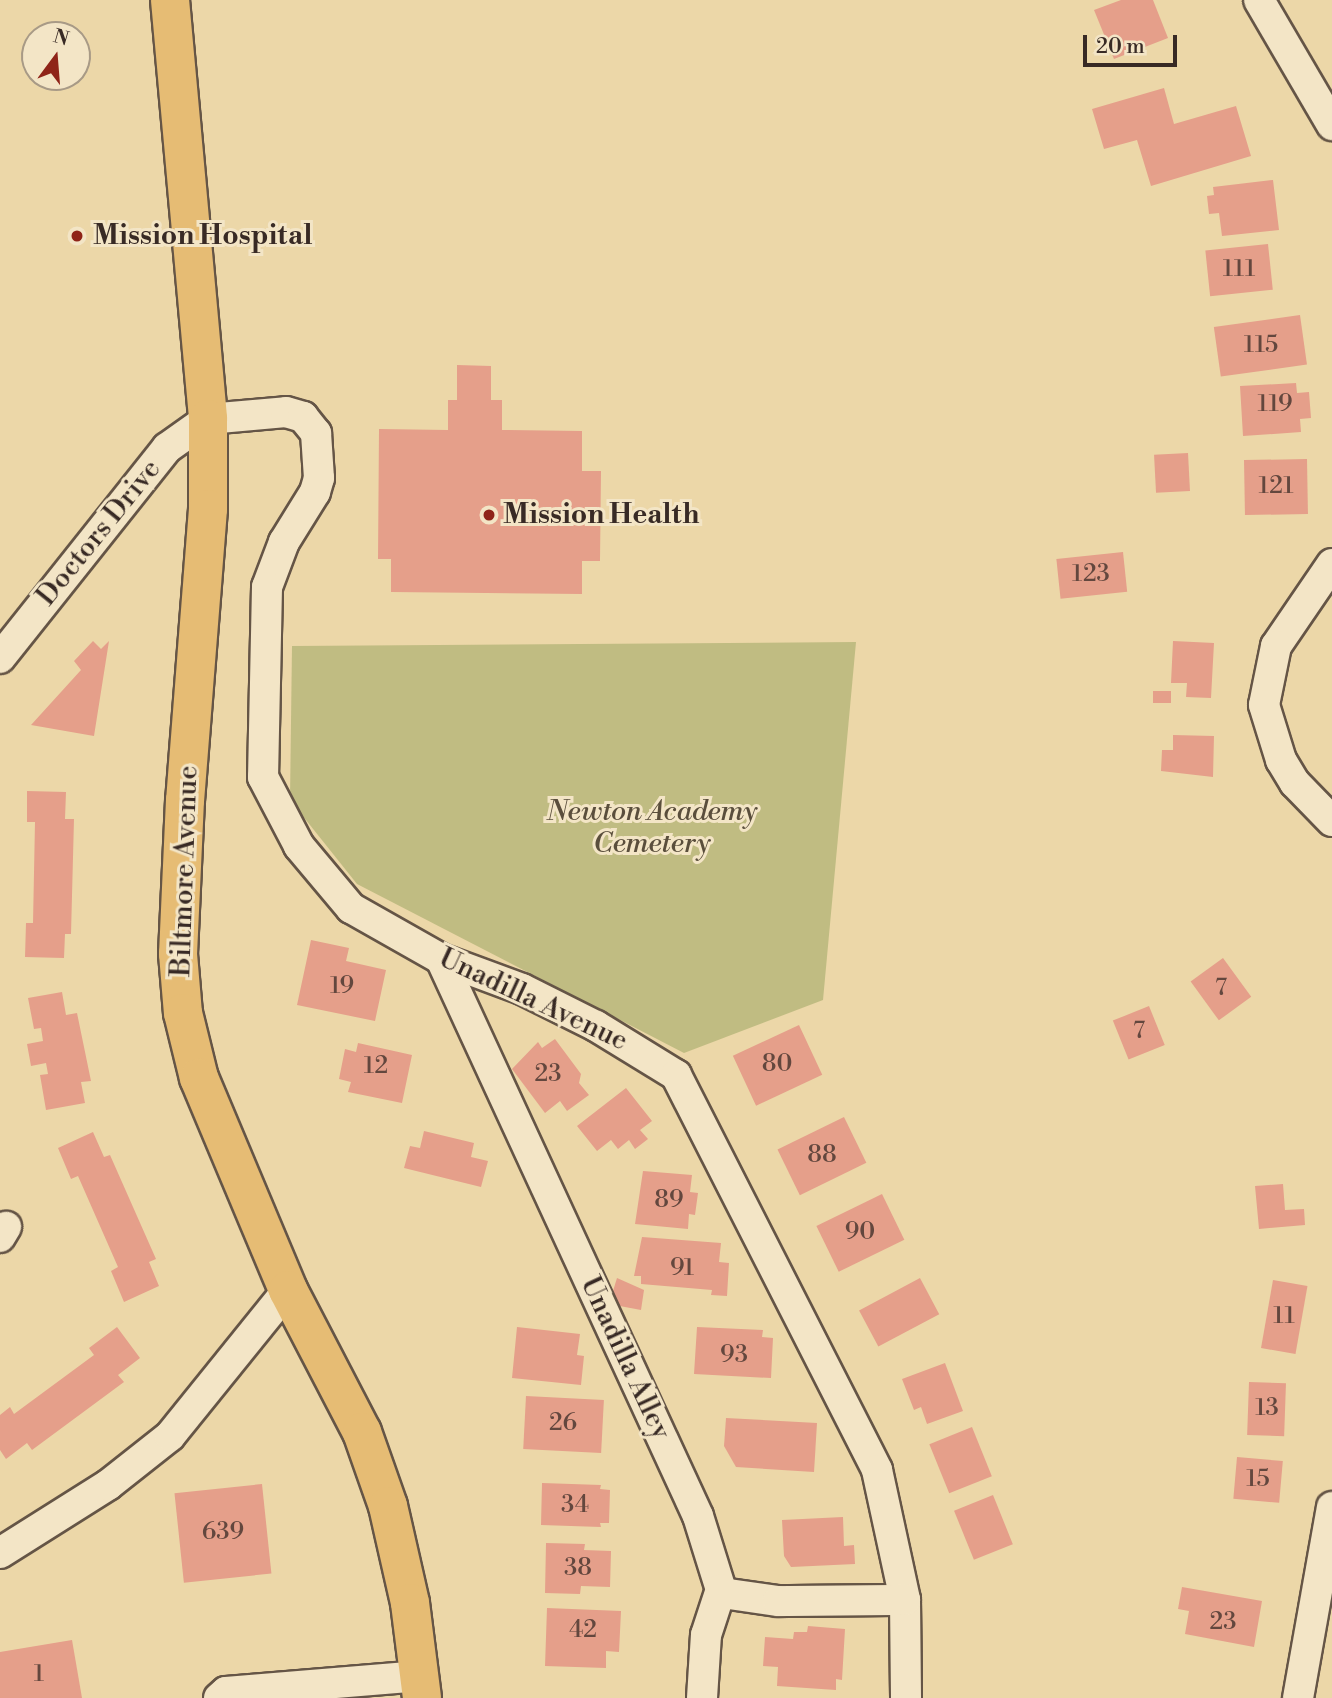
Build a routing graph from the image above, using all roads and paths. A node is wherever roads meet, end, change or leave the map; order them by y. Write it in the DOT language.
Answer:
graph roads {
  1 [pos="170,0"];
  2 [pos="1259,0"];
  3 [pos="1332,125"];
  4 [pos="208,419"];
  5 [pos="1332,564"];
  6 [pos="0,658"];
  7 [pos="1332,821"];
  8 [pos="441,959"];
  9 [pos="288,1290"];
  10 [pos="1332,1507"];
  11 [pos="0,1553"];
  12 [pos="721,1589"];
  13 [pos="905,1600"];
  14 [pos="421,1687"];
  15 [pos="219,1698"];
  16 [pos="702,1698"];
  17 [pos="906,1698"];
  18 [pos="1298,1698"];
  1 -- 4 [label="main road, Biltmore Avenue"];
  2 -- 3 [label="street"];
  4 -- 6 [label="street, Doctors Drive"];
  4 -- 8 [label="street, Unadilla Avenue"];
  4 -- 9 [label="main road, Biltmore Avenue"];
  5 -- 7 [label="street"];
  8 -- 12 [label="street, Unadilla Alley"];
  8 -- 13 [label="street, Unadilla Avenue"];
  9 -- 11 [label="street"];
  9 -- 14 [label="main road, Biltmore Avenue"];
  10 -- 18 [label="street"];
  12 -- 13 [label="street"];
  12 -- 16 [label="street"];
  13 -- 17 [label="street, Unadilla Avenue"];
  14 -- 15 [label="street"];
}
